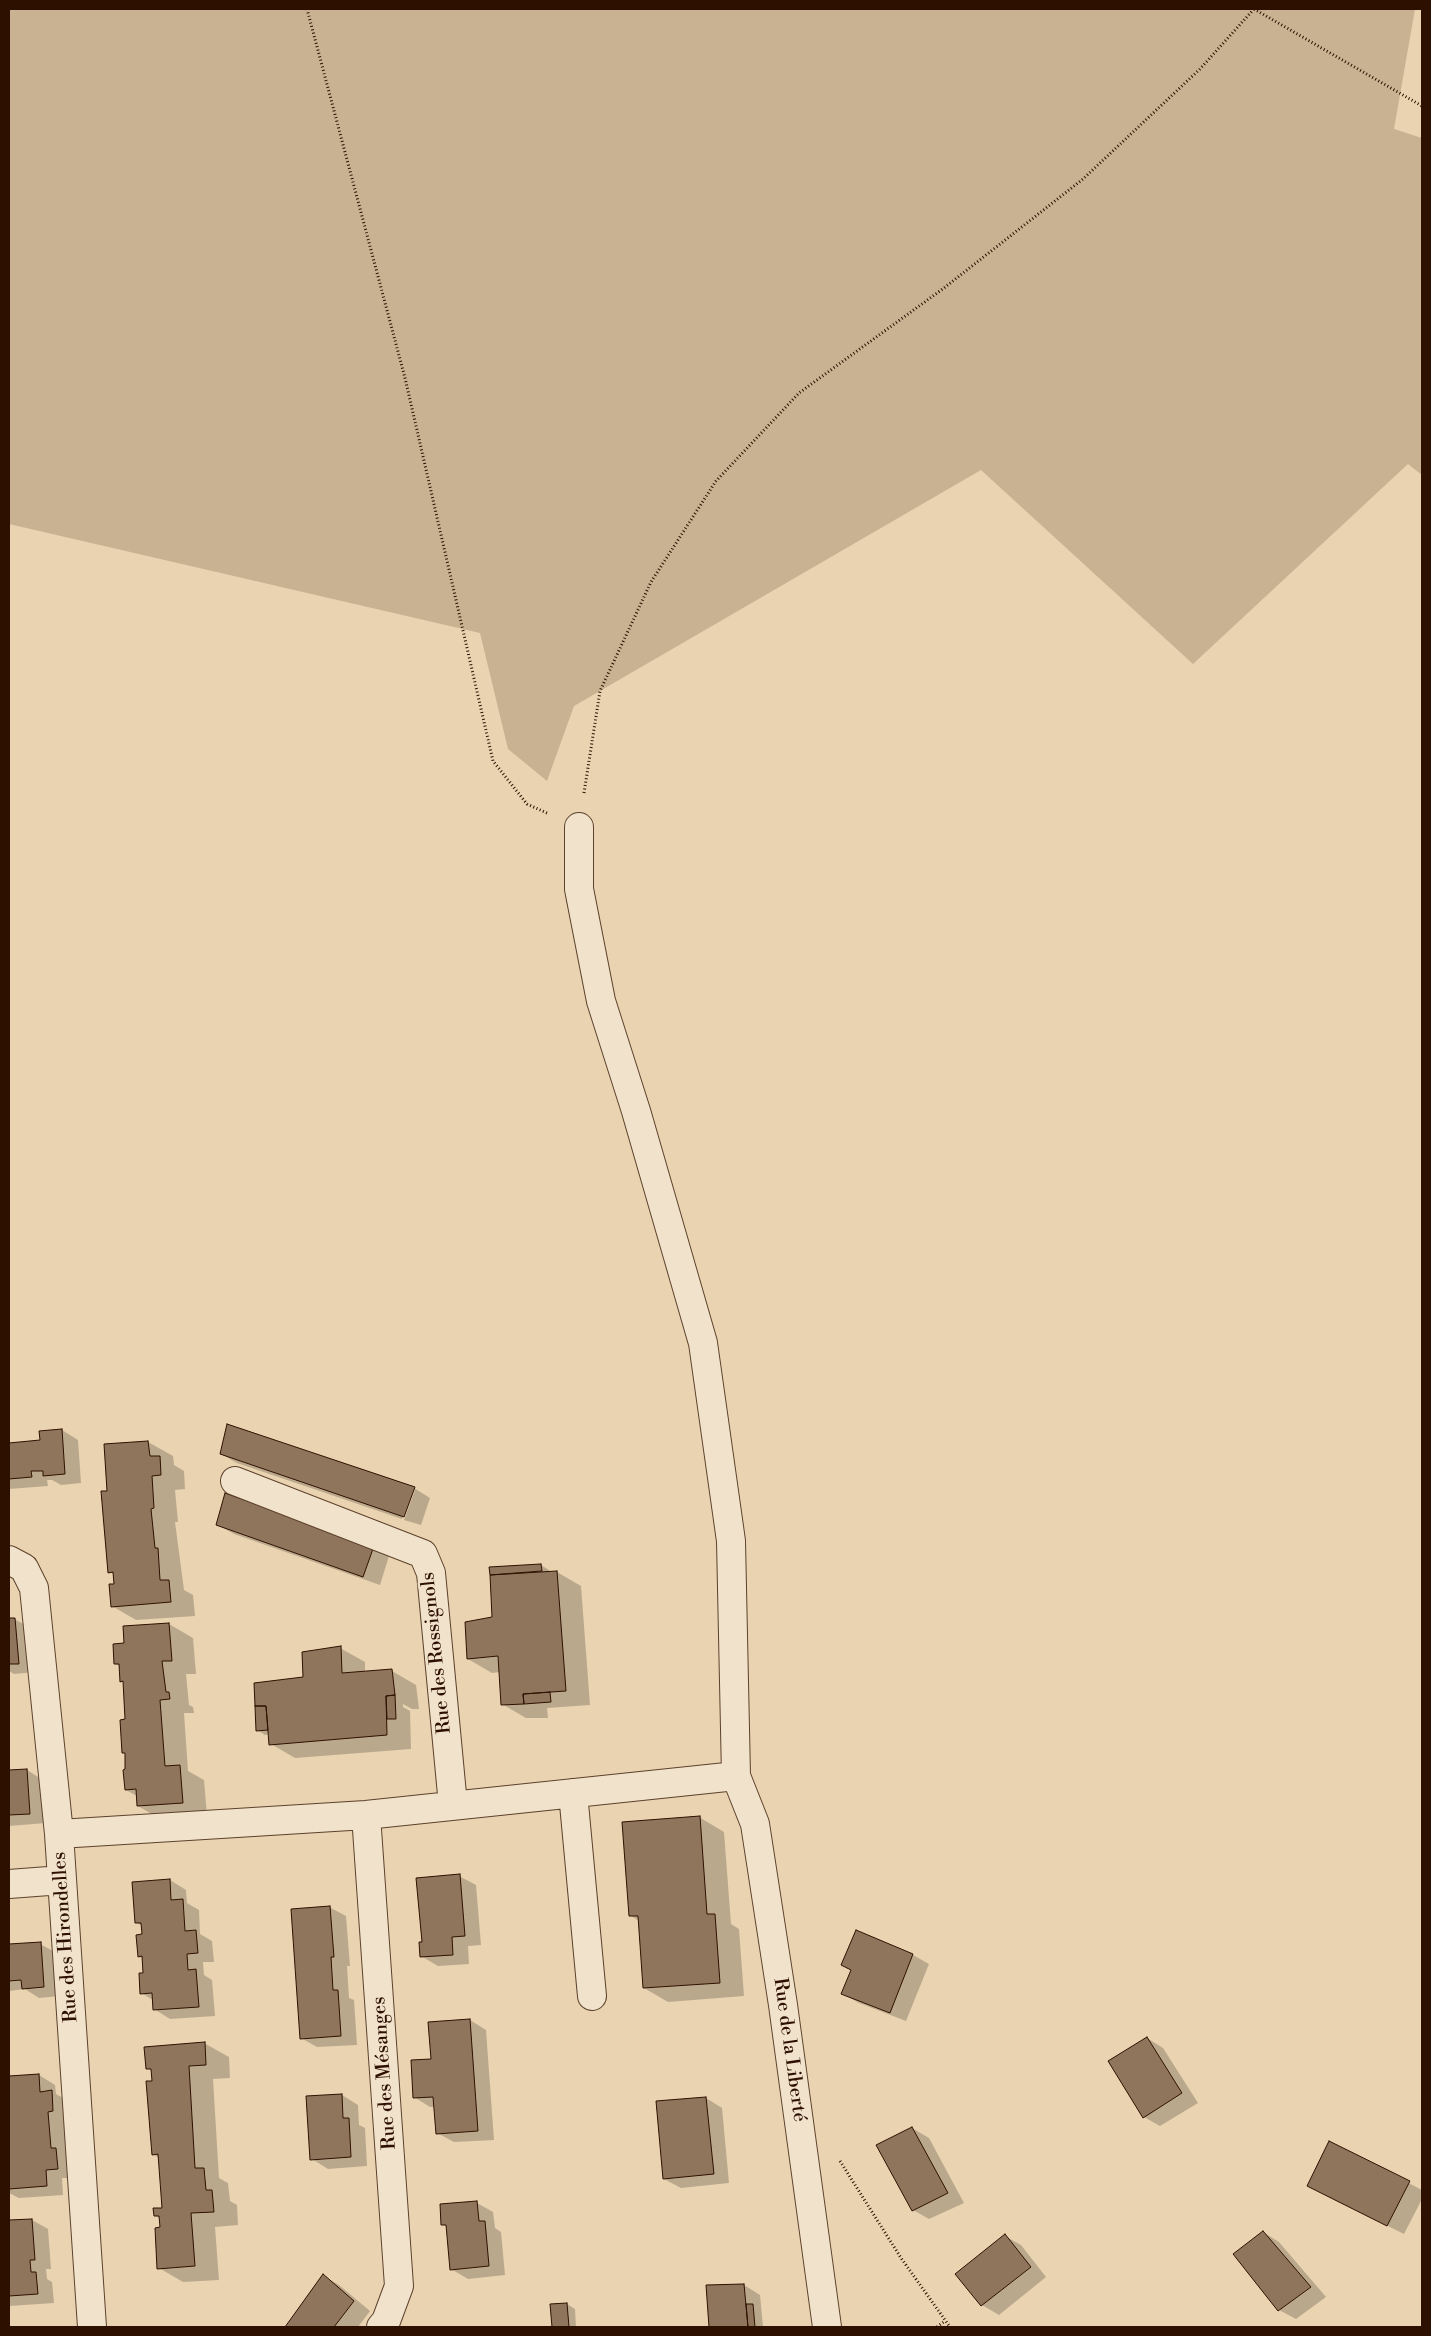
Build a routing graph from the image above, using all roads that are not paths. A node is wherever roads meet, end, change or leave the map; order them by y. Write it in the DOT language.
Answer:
graph roads {
  1 [pos="579,827"];
  2 [pos="235,1481"];
  3 [pos="9,1560"];
  4 [pos="736,1776"];
  5 [pos="573,1793"];
  6 [pos="453,1805"];
  7 [pos="366,1815"];
  8 [pos="59,1834"];
  9 [pos="62,1880"];
  10 [pos="9,1884"];
  11 [pos="592,1996"];
  12 [pos="92,2327"];
  13 [pos="381,2327"];
  14 [pos="827,2327"];
  1 -- 4 [label="street"];
  2 -- 6 [label="street, Rue des Rossignols"];
  3 -- 8 [label="street, Rue des Hirondelles"];
  4 -- 5 [label="street"];
  4 -- 14 [label="street, Rue de la Liberté"];
  5 -- 6 [label="street"];
  5 -- 11 [label="street"];
  6 -- 7 [label="street"];
  7 -- 8 [label="street"];
  7 -- 13 [label="street, Rue des Mésanges"];
  8 -- 9 [label="street, Rue des Hirondelles"];
  9 -- 10 [label="street"];
  9 -- 12 [label="street, Rue des Hirondelles"];
}
